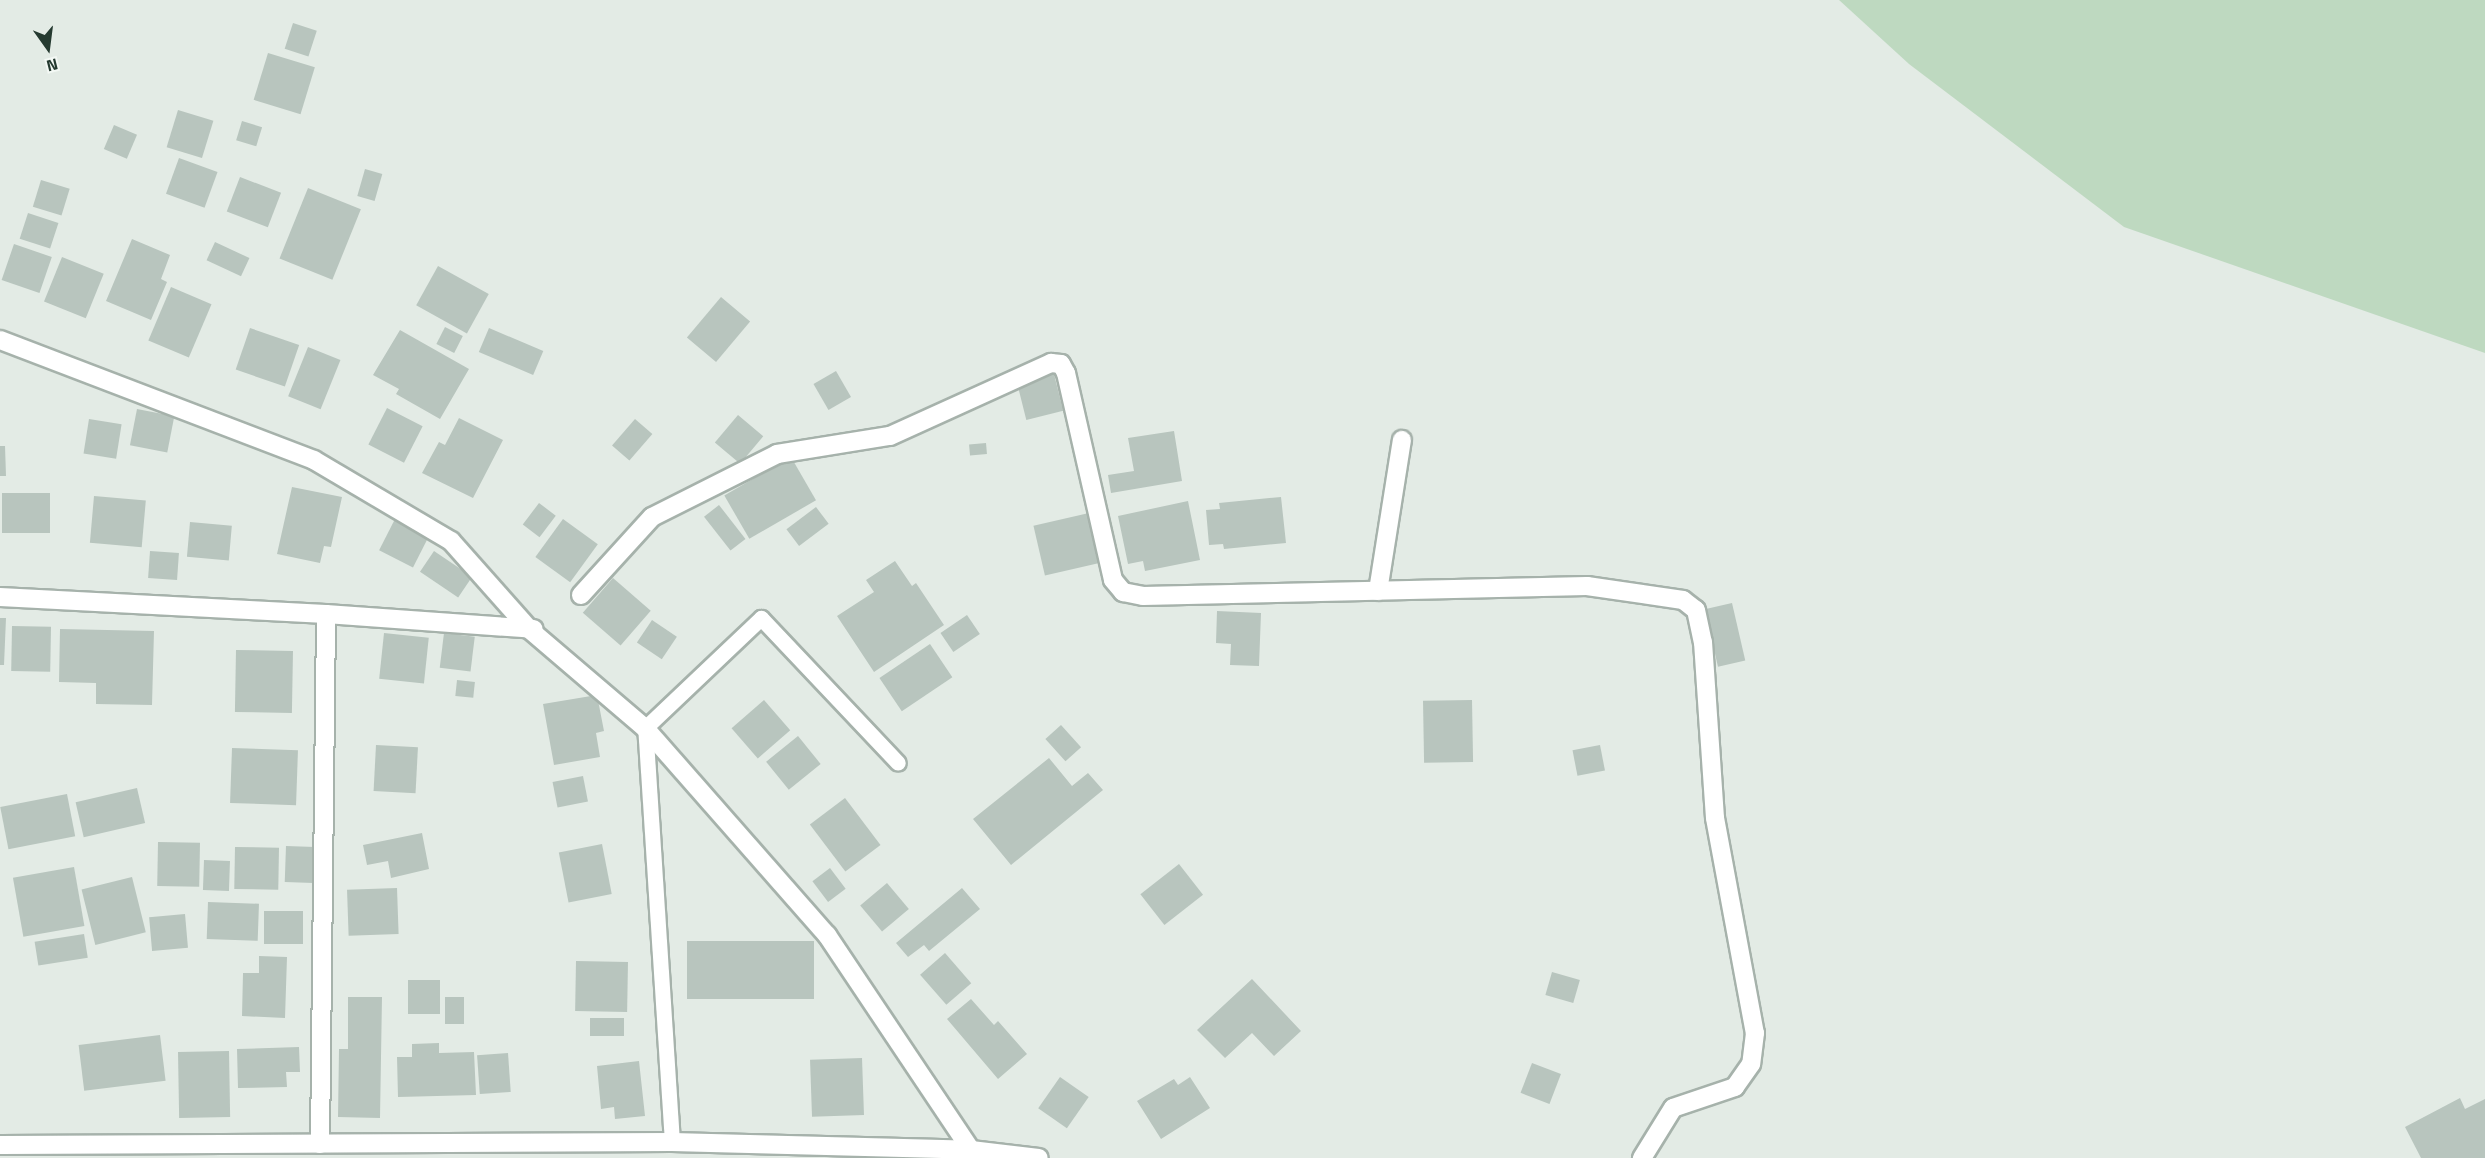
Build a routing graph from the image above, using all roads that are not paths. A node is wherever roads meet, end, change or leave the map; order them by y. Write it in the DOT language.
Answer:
graph roads {
  1 [pos="0,340"];
  2 [pos="1402,440"];
  3 [pos="1378,591"];
  4 [pos="581,595"];
  5 [pos="0,597"];
  6 [pos="326,614"];
  7 [pos="531,629"];
  8 [pos="645,728"];
  9 [pos="898,763"];
  10 [pos="672,1142"];
  11 [pos="320,1144"];
  12 [pos="0,1145"];
  13 [pos="971,1150"];
  14 [pos="1039,1158"];
  15 [pos="1642,1158"];
  1 -- 7 [label="street"];
  2 -- 3 [label="street"];
  3 -- 4 [label="street"];
  3 -- 15 [label="street"];
  5 -- 6 [label="street"];
  6 -- 7 [label="street"];
  6 -- 11 [label="street"];
  7 -- 8 [label="street"];
  8 -- 9 [label="lane"];
  8 -- 10 [label="lane"];
  8 -- 13 [label="street"];
  10 -- 11 [label="street"];
  10 -- 13 [label="street"];
  11 -- 12 [label="street"];
  13 -- 14 [label="street"];
}
